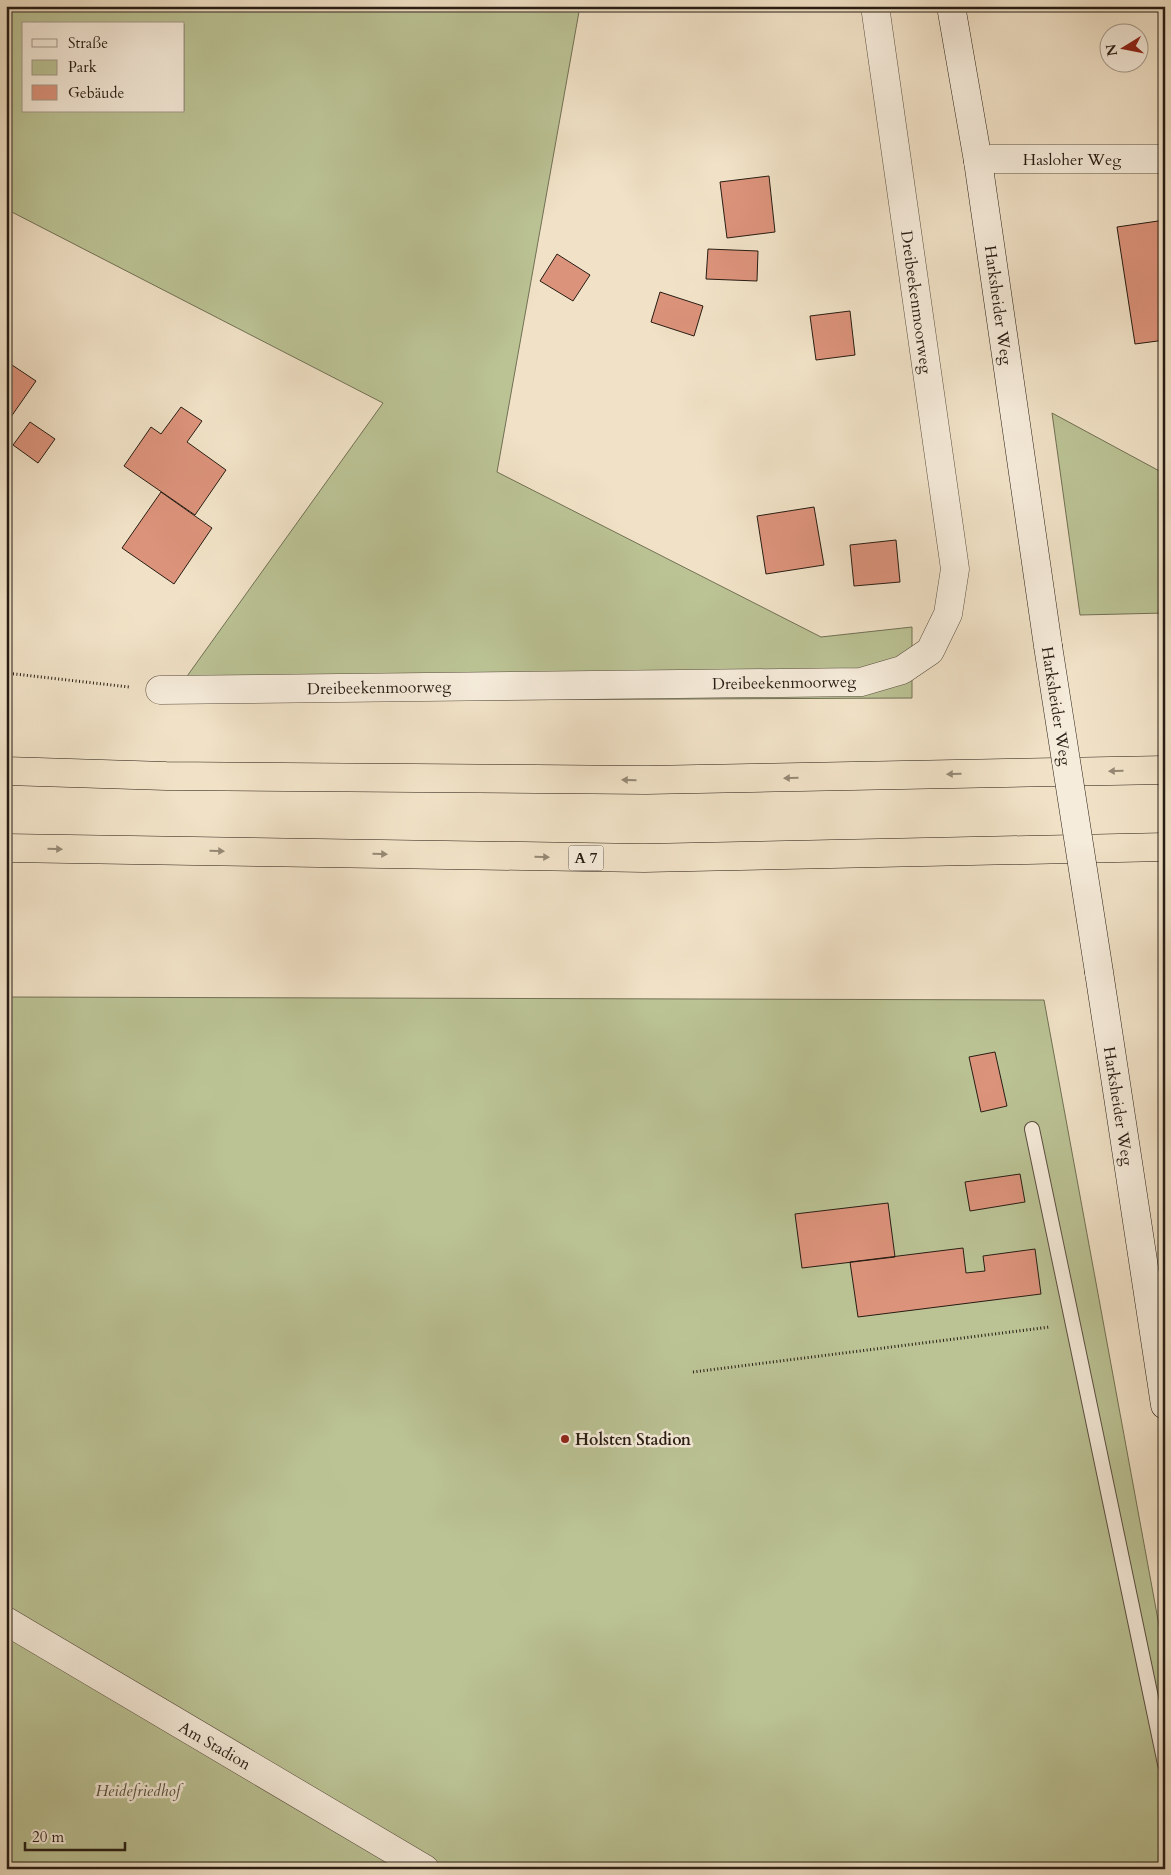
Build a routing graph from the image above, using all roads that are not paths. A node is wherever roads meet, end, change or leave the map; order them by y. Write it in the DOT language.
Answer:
graph roads {
  1 [pos="876,6"];
  2 [pos="951,6"];
  3 [pos="1165,159"];
  4 [pos="978,162"];
  5 [pos="160,690"];
  6 [pos="1165,770"];
  7 [pos="6,771"];
  8 [pos="1165,847"];
  9 [pos="6,848"];
  10 [pos="1032,1129"];
  11 [pos="1165,1405"];
  12 [pos="6,1621"];
  13 [pos="1165,1764"];
  14 [pos="425,1869"];
  1 -- 5 [label="street, Dreibeekenmoorweg"];
  2 -- 4 [label="street, Harksheider Weg"];
  3 -- 4 [label="street, Hasloher Weg"];
  4 -- 11 [label="street, Harksheider Weg, bridge"];
  6 -- 7 [label="highway, one-way"];
  9 -- 8 [label="highway, A 7, one-way"];
  10 -- 13 [label="lane"];
  12 -- 14 [label="street, Am Stadion"];
}
